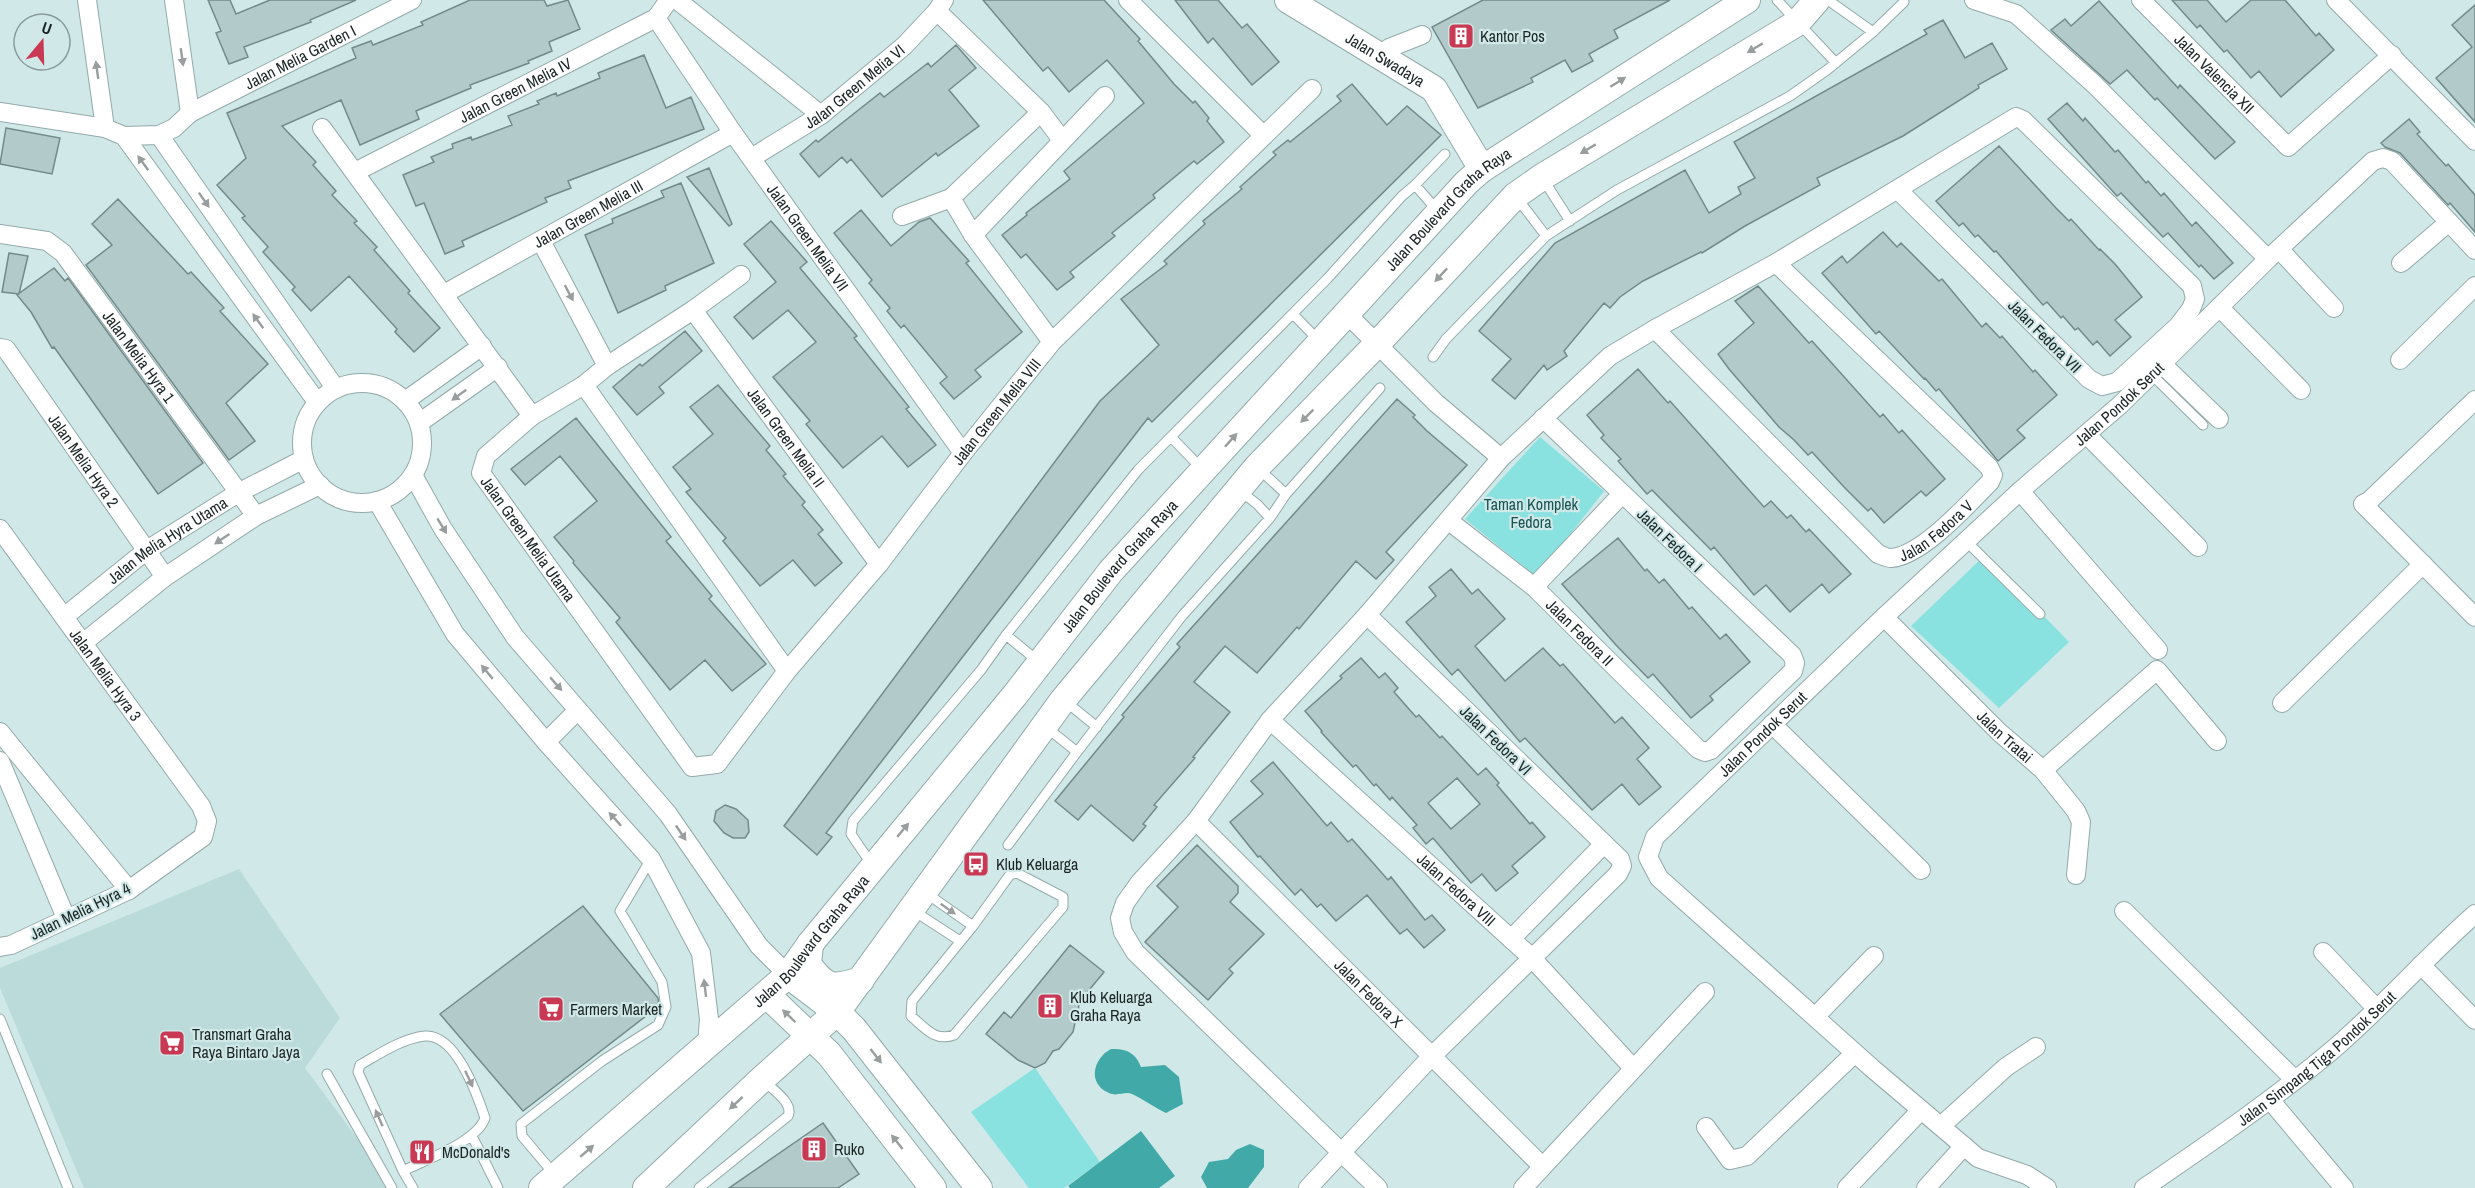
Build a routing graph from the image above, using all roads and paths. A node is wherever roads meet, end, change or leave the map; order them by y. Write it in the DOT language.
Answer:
graph roads {
  1 [pos="87,0"];
  2 [pos="174,0"];
  3 [pos="412,0"];
  4 [pos="669,0"];
  5 [pos="677,0"];
  6 [pos="1128,0"];
  7 [pos="1288,0"];
  8 [pos="1747,0"];
  9 [pos="1777,0"];
  10 [pos="1817,0"];
  11 [pos="1827,0"];
  12 [pos="1974,0"];
  13 [pos="2141,0"];
  14 [pos="2336,0"];
  15 [pos="1904,2"];
  16 [pos="941,5"];
  17 [pos="656,18"];
  18 [pos="1797,23"];
  19 [pos="1873,32"];
  20 [pos="1422,35"];
  21 [pos="2392,55"];
  22 [pos="1382,58"];
  23 [pos="1836,63"];
  24 [pos="1312,89"];
  25 [pos="1105,96"];
  26 [pos="0,112"];
  27 [pos="1041,112"];
  28 [pos="190,113"];
  29 [pos="821,115"];
  30 [pos="105,128"];
  31 [pos="322,128"];
  32 [pos="733,132"];
  33 [pos="159,135"];
  34 [pos="1263,135"];
  35 [pos="124,136"];
  36 [pos="1062,140"];
  37 [pos="2475,141"];
  38 [pos="1445,154"];
  39 [pos="753,157"];
  40 [pos="1482,168"];
  41 [pos="355,172"];
  42 [pos="1542,177"];
  43 [pos="1415,185"];
  44 [pos="1898,190"];
  45 [pos="1515,196"];
  46 [pos="951,198"];
  47 [pos="1439,212"];
  48 [pos="902,216"];
  49 [pos="1570,221"];
  50 [pos="2449,222"];
  51 [pos="0,234"];
  52 [pos="973,235"];
  53 [pos="1546,236"];
  54 [pos="542,241"];
  55 [pos="2475,250"];
  56 [pos="2273,254"];
  57 [pos="1776,263"];
  58 [pos="2401,263"];
  59 [pos="741,275"];
  60 [pos="2475,286"];
  61 [pos="444,294"];
  62 [pos="2219,307"];
  63 [pos="2334,308"];
  64 [pos="693,310"];
  65 [pos="1293,314"];
  66 [pos="1348,315"];
  67 [pos="1655,329"];
  68 [pos="1052,342"];
  69 [pos="1321,342"];
  70 [pos="1377,344"];
  71 [pos="482,346"];
  72 [pos="0,348"];
  73 [pos="1433,357"];
  74 [pos="2400,360"];
  75 [pos="607,366"];
  76 [pos="498,367"];
  77 [pos="2156,369"];
  78 [pos="584,385"];
  79 [pos="1380,388"];
  80 [pos="336,389"];
  81 [pos="2301,390"];
  82 [pos="2475,400"];
  83 [pos="405,401"];
  84 [pos="317,402"];
  85 [pos="532,416"];
  86 [pos="1543,418"];
  87 [pos="2211,422"];
  88 [pos="419,423"];
  89 [pos="2087,435"];
  90 [pos="1172,438"];
  91 [pos="963,453"];
  92 [pos="1501,458"];
  93 [pos="304,459"];
  94 [pos="1257,467"];
  95 [pos="1203,471"];
  96 [pos="413,475"];
  97 [pos="320,485"];
  98 [pos="1238,490"];
  99 [pos="2020,491"];
  100 [pos="238,493"];
  101 [pos="1286,494"];
  102 [pos="1622,494"];
  103 [pos="377,501"];
  104 [pos="256,516"];
  105 [pos="1270,518"];
  106 [pos="1449,521"];
  107 [pos="0,529"];
  108 [pos="1966,541"];
  109 [pos="2198,547"];
  110 [pos="147,550"];
  111 [pos="879,564"];
  112 [pos="2423,564"];
  113 [pos="165,577"];
  114 [pos="1534,587"];
  115 [pos="2040,614"];
  116 [pos="1367,615"];
  117 [pos="64,617"];
  118 [pos="1884,617"];
  119 [pos="2475,617"];
  120 [pos="1006,635"];
  121 [pos="83,644"];
  122 [pos="2158,650"];
  123 [pos="1040,663"];
  124 [pos="787,671"];
  125 [pos="1063,700"];
  126 [pos="2282,703"];
  127 [pos="578,710"];
  128 [pos="1270,720"];
  129 [pos="1772,724"];
  130 [pos="1043,725"];
  131 [pos="1096,727"];
  132 [pos="0,732"];
  133 [pos="2217,741"];
  134 [pos="546,742"];
  135 [pos="1077,752"];
  136 [pos="1705,752"];
  137 [pos="0,761"];
  138 [pos="717,764"];
  139 [pos="2043,770"];
  140 [pos="207,821"];
  141 [pos="1196,821"];
  142 [pos="1604,844"];
  143 [pos="1008,845"];
  144 [pos="651,859"];
  145 [pos="874,867"];
  146 [pos="1920,870"];
  147 [pos="2076,875"];
  148 [pos="129,890"];
  149 [pos="918,900"];
  150 [pos="2124,911"];
  151 [pos="66,918"];
  152 [pos="2474,918"];
  153 [pos="973,926"];
  154 [pos="1511,939"];
  155 [pos="960,941"];
  156 [pos="810,944"];
  157 [pos="0,947"];
  158 [pos="2323,952"];
  159 [pos="1874,956"];
  160 [pos="1532,957"];
  161 [pos="2421,965"];
  162 [pos="788,975"];
  163 [pos="861,980"];
  164 [pos="1705,992"];
  165 [pos="767,995"];
  166 [pos="2376,1008"];
  167 [pos="837,1012"];
  168 [pos="1816,1016"];
  169 [pos="0,1019"];
  170 [pos="2475,1020"];
  171 [pos="810,1036"];
  172 [pos="707,1046"];
  173 [pos="2036,1047"];
  174 [pos="1855,1053"];
  175 [pos="1432,1056"];
  176 [pos="1633,1068"];
  177 [pos="327,1074"];
  178 [pos="762,1079"];
  179 [pos="2294,1079"];
  180 [pos="2271,1101"];
  181 [pos="1921,1110"];
  182 [pos="1941,1126"];
  183 [pos="1706,1127"];
  184 [pos="472,1136"];
  185 [pos="1964,1146"];
  186 [pos="1340,1153"];
  187 [pos="1542,1166"];
  188 [pos="403,1171"];
  189 [pos="549,1183"];
  190 [pos="68,1188"];
  191 [pos="392,1188"];
  192 [pos="413,1188"];
  193 [pos="498,1188"];
  194 [pos="646,1188"];
  195 [pos="699,1188"];
  196 [pos="933,1188"];
  197 [pos="979,1188"];
  198 [pos="1308,1188"];
  199 [pos="1378,1188"];
  200 [pos="1523,1188"];
  201 [pos="1847,1188"];
  202 [pos="1926,1188"];
  203 [pos="2047,1188"];
  204 [pos="2145,1188"];
  205 [pos="2344,1188"];
  30 -- 1 [label="street, one-way"];
  2 -- 28 [label="street, one-way"];
  3 -- 28 [label="street, Jalan Melia Garden I"];
  4 -- 17 [label="street, Jalan Green Melia IV"];
  5 -- 29 [label="street"];
  6 -- 34 [label="street"];
  7 -- 22 [label="main road, Jalan Swadaya"];
  40 -- 8 [label="main road, Jalan Boulevard Graha Raya, one-way"];
  9 -- 18 [label="lane"];
  10 -- 18 [label="main road, Jalan Boulevard Graha Raya"];
  11 -- 19 [label="lane"];
  12 -- 56 [label="street"];
  13 -- 21 [label="street, Jalan Valencia XII"];
  14 -- 21 [label="street"];
  15 -- 19 [label="lane"];
  16 -- 27 [label="street"];
  16 -- 29 [label="street, Jalan Green Melia VI"];
  17 -- 32 [label="street, Jalan Green Melia VII"];
  17 -- 41 [label="street, Jalan Green Melia IV"];
  18 -- 23 [label="lane"];
  18 -- 42 [label="main road, Jalan Boulevard Graha Raya, one-way"];
  19 -- 23 [label="lane"];
  20 -- 22 [label="street"];
  21 -- 37 [label="street"];
  22 -- 40 [label="main road, Jalan Swadaya"];
  23 -- 49 [label="lane"];
  24 -- 34 [label="street, Jalan Green Melia VIII"];
  25 -- 36 [label="street"];
  26 -- 30 [label="street"];
  27 -- 36 [label="street"];
  27 -- 46 [label="street"];
  28 -- 33 [label="street, Jalan Melia Garden I"];
  29 -- 39 [label="street, Jalan Green Melia VI"];
  30 -- 35 [label="street"];
  31 -- 41 [label="street"];
  32 -- 39 [label="street, Jalan Green Melia VII"];
  32 -- 54 [label="street, Jalan Green Melia III"];
  33 -- 35 [label="street"];
  33 -- 80 [label="street, one-way"];
  34 -- 68 [label="street, Jalan Green Melia VIII"];
  84 -- 35 [label="street, one-way"];
  36 -- 52 [label="street"];
  38 -- 43 [label="lane"];
  39 -- 91 [label="street, Jalan Green Melia VII"];
  40 -- 47 [label="main road, Jalan Boulevard Graha Raya"];
  41 -- 61 [label="street"];
  42 -- 45 [label="main road, Jalan Boulevard Graha Raya"];
  42 -- 49 [label="lane"];
  43 -- 47 [label="lane"];
  43 -- 65 [label="lane"];
  44 -- 44 [label="street, Jalan Fedora VII"];
  44 -- 57 [label="street"];
  45 -- 53 [label="lane"];
  45 -- 70 [label="main road, Jalan Boulevard Graha Raya, one-way"];
  46 -- 48 [label="street"];
  46 -- 52 [label="street"];
  47 -- 66 [label="main road, Jalan Boulevard Graha Raya"];
  49 -- 53 [label="lane"];
  50 -- 55 [label="street, Jalan Pondok Serut"];
  50 -- 56 [label="street, Jalan Pondok Serut"];
  50 -- 58 [label="street"];
  51 -- 100 [label="street, Jalan Melia Hyra 1"];
  52 -- 68 [label="street"];
  53 -- 73 [label="lane"];
  54 -- 61 [label="street, Jalan Green Melia III"];
  54 -- 75 [label="street, one-way"];
  56 -- 62 [label="street, Jalan Pondok Serut"];
  56 -- 63 [label="street"];
  57 -- 67 [label="street"];
  57 -- 67 [label="street, Jalan Fedora V"];
  59 -- 64 [label="street, Jalan Green Melia Utama"];
  60 -- 74 [label="street"];
  61 -- 71 [label="street"];
  62 -- 77 [label="street, Jalan Pondok Serut"];
  62 -- 81 [label="street"];
  64 -- 75 [label="street, Jalan Green Melia Utama"];
  64 -- 111 [label="street, Jalan Green Melia II"];
  65 -- 69 [label="lane"];
  65 -- 90 [label="lane"];
  66 -- 69 [label="main road, Jalan Boulevard Graha Raya"];
  66 -- 70 [label="street"];
  67 -- 86 [label="street"];
  68 -- 91 [label="street, Jalan Green Melia VIII"];
  95 -- 69 [label="main road, Jalan Boulevard Graha Raya, one-way"];
  70 -- 92 [label="street"];
  70 -- 94 [label="main road, Jalan Boulevard Graha Raya, one-way"];
  71 -- 76 [label="street"];
  71 -- 83 [label="street"];
  72 -- 110 [label="street, Jalan Melia Hyra 2"];
  75 -- 78 [label="street, Jalan Green Melia Utama"];
  76 -- 85 [label="street"];
  76 -- 88 [label="street, one-way"];
  77 -- 87 [label="street"];
  77 -- 89 [label="street, Jalan Pondok Serut"];
  78 -- 85 [label="street, Jalan Green Melia Utama"];
  78 -- 124 [label="street"];
  79 -- 101 [label="lane"];
  80 -- 83 [label="street"];
  80 -- 84 [label="street"];
  82 -- 112 [label="street"];
  83 -- 88 [label="street"];
  84 -- 93 [label="street"];
  85 -- 138 [label="street, Jalan Green Melia Utama"];
  86 -- 92 [label="street"];
  86 -- 102 [label="street, Jalan Fedora I"];
  88 -- 96 [label="street"];
  89 -- 99 [label="street, Jalan Pondok Serut"];
  89 -- 109 [label="street"];
  90 -- 95 [label="lane"];
  90 -- 120 [label="lane"];
  91 -- 111 [label="street, Jalan Green Melia VIII"];
  92 -- 106 [label="street"];
  93 -- 97 [label="street"];
  93 -- 100 [label="street, Jalan Melia Hyra Utama"];
  94 -- 98 [label="main road, Jalan Boulevard Graha Raya"];
  94 -- 101 [label="lane"];
  95 -- 123 [label="main road, Jalan Boulevard Graha Raya"];
  96 -- 103 [label="street"];
  96 -- 127 [label="street, one-way"];
  97 -- 103 [label="street"];
  97 -- 104 [label="street, Jalan Melia Hyra Utama"];
  98 -- 105 [label="lane"];
  98 -- 125 [label="main road, Jalan Boulevard Graha Raya"];
  99 -- 108 [label="street, Jalan Pondok Serut"];
  99 -- 122 [label="street"];
  100 -- 104 [label="street, Jalan Melia Hyra 1"];
  100 -- 110 [label="street, Jalan Melia Hyra Utama"];
  101 -- 105 [label="lane"];
  102 -- 114 [label="street"];
  102 -- 136 [label="street, Jalan Fedora I"];
  134 -- 103 [label="street, one-way"];
  104 -- 113 [label="street, Jalan Melia Hyra Utama, one-way"];
  105 -- 131 [label="lane"];
  106 -- 114 [label="street, Jalan Fedora II"];
  106 -- 116 [label="street"];
  107 -- 117 [label="street, Jalan Melia Hyra 3"];
  108 -- 115 [label="lane"];
  108 -- 118 [label="street, Jalan Pondok Serut"];
  110 -- 113 [label="street, Jalan Melia Hyra 2"];
  110 -- 117 [label="street, Jalan Melia Hyra Utama"];
  111 -- 124 [label="street, Jalan Green Melia VIII"];
  112 -- 119 [label="street"];
  112 -- 126 [label="street"];
  113 -- 121 [label="street, Jalan Melia Hyra Utama"];
  114 -- 136 [label="street, Jalan Fedora II"];
  116 -- 128 [label="street"];
  116 -- 142 [label="street, Jalan Fedora VI"];
  117 -- 121 [label="street, Jalan Melia Hyra 3"];
  118 -- 129 [label="street, Jalan Pondok Serut"];
  118 -- 139 [label="street, Jalan Tratai"];
  120 -- 123 [label="lane"];
  120 -- 145 [label="lane"];
  121 -- 140 [label="street, Jalan Melia Hyra 3"];
  145 -- 123 [label="main road, Jalan Boulevard Graha Raya, one-way"];
  124 -- 138 [label="street, Jalan Green Melia VIII"];
  125 -- 130 [label="main road, Jalan Boulevard Graha Raya"];
  125 -- 131 [label="lane"];
  127 -- 134 [label="street"];
  127 -- 162 [label="street, one-way"];
  128 -- 141 [label="street"];
  128 -- 154 [label="street, Jalan Fedora VIII"];
  129 -- 146 [label="street"];
  129 -- 168 [label="street, Jalan Pondok Serut"];
  130 -- 135 [label="lane"];
  130 -- 149 [label="main road, Jalan Boulevard Graha Raya"];
  131 -- 135 [label="lane"];
  132 -- 148 [label="street"];
  133 -- 139 [label="street"];
  144 -- 134 [label="street, one-way"];
  135 -- 143 [label="lane"];
  137 -- 151 [label="street"];
  139 -- 147 [label="street, Jalan Tratai"];
  140 -- 148 [label="street, Jalan Melia Hyra 4"];
  141 -- 175 [label="street, Jalan Fedora X"];
  141 -- 186 [label="street"];
  142 -- 154 [label="street"];
  142 -- 160 [label="street, Jalan Fedora VI"];
  172 -- 144 [label="street, one-way"];
  144 -- 189 [label="lane"];
  145 -- 156 [label="main road, Jalan Boulevard Graha Raya"];
  148 -- 151 [label="street, Jalan Melia Hyra 4"];
  149 -- 153 [label="lane, one-way"];
  149 -- 155 [label="lane"];
  149 -- 163 [label="main road, Jalan Boulevard Graha Raya"];
  150 -- 179 [label="street"];
  151 -- 157 [label="street, Jalan Melia Hyra 4"];
  152 -- 161 [label="street, Jalan Simpang Tiga Pondok Serut"];
  153 -- 155 [label="lane"];
  153 -- 155 [label="lane"];
  154 -- 160 [label="street, Jalan Fedora VIII"];
  156 -- 162 [label="main road, Jalan Boulevard Graha Raya"];
  156 -- 163 [label="main road"];
  158 -- 166 [label="street"];
  159 -- 168 [label="street"];
  160 -- 175 [label="street"];
  160 -- 176 [label="street, Jalan Fedora VIII"];
  161 -- 166 [label="street, Jalan Simpang Tiga Pondok Serut"];
  161 -- 170 [label="street"];
  162 -- 165 [label="main road, Jalan Boulevard Graha Raya"];
  162 -- 167 [label="main road"];
  163 -- 167 [label="main road, Jalan Boulevard Graha Raya"];
  164 -- 176 [label="street"];
  171 -- 165 [label="main road, one-way"];
  165 -- 172 [label="main road, Jalan Boulevard Graha Raya"];
  166 -- 179 [label="street, Jalan Simpang Tiga Pondok Serut"];
  167 -- 171 [label="main road, Jalan Boulevard Graha Raya"];
  167 -- 197 [label="main road, one-way"];
  168 -- 174 [label="street, Jalan Pondok Serut"];
  169 -- 190 [label="lane"];
  171 -- 178 [label="main road, Jalan Boulevard Graha Raya"];
  196 -- 171 [label="main road, one-way"];
  189 -- 172 [label="main road, Jalan Boulevard Graha Raya, one-way"];
  173 -- 182 [label="street"];
  174 -- 181 [label="street, Jalan Pondok Serut"];
  174 -- 183 [label="street"];
  175 -- 186 [label="street"];
  175 -- 187 [label="street, Jalan Fedora X"];
  176 -- 187 [label="street"];
  177 -- 191 [label="lane"];
  178 -- 194 [label="main road, Jalan Boulevard Graha Raya, one-way"];
  178 -- 195 [label="lane"];
  179 -- 180 [label="street, Jalan Simpang Tiga Pondok Serut"];
  180 -- 204 [label="street, Jalan Simpang Tiga Pondok Serut"];
  180 -- 205 [label="street"];
  181 -- 182 [label="street, Jalan Pondok Serut"];
  181 -- 201 [label="street"];
  182 -- 185 [label="street, Jalan Pondok Serut"];
  184 -- 188 [label="lane"];
  188 -- 184 [label="lane, one-way"];
  184 -- 193 [label="lane"];
  185 -- 202 [label="street"];
  185 -- 203 [label="street, Jalan Pondok Serut"];
  186 -- 198 [label="street"];
  186 -- 199 [label="street"];
  187 -- 200 [label="street"];
  188 -- 192 [label="lane"];
}
